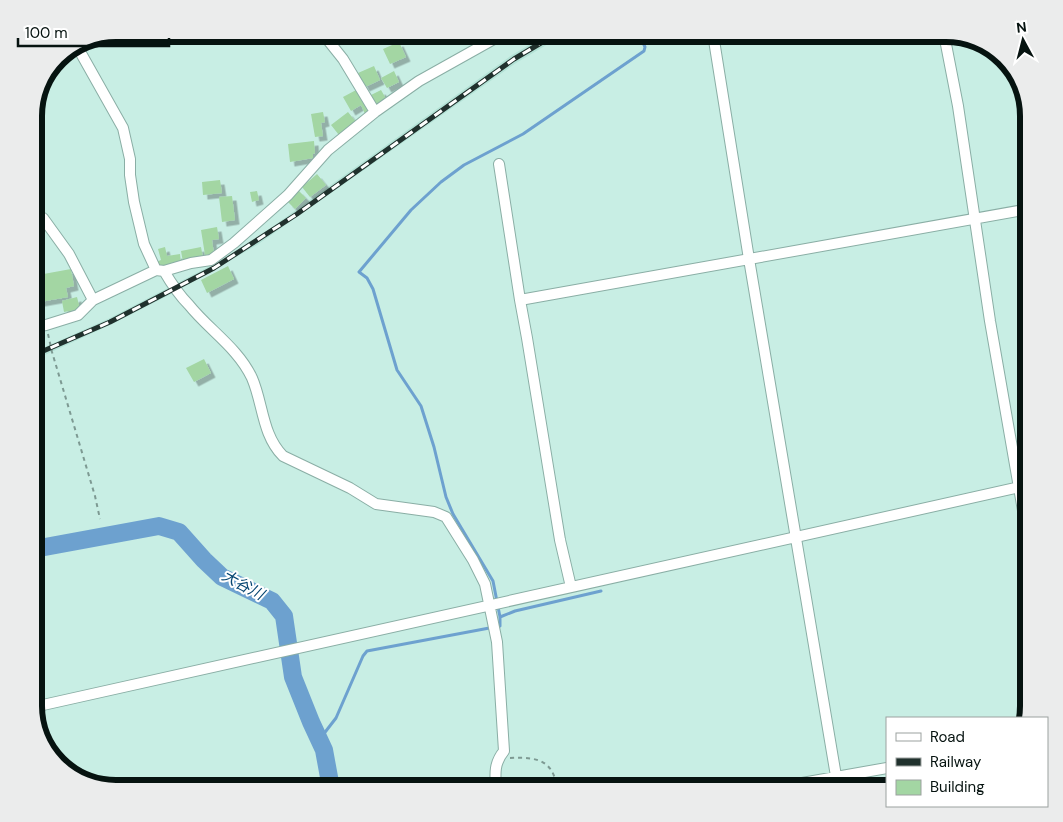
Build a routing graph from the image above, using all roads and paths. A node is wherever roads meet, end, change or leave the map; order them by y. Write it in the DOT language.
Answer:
graph roads {
  1 [pos="329,42"];
  2 [pos="489,42"];
  3 [pos="714,42"];
  4 [pos="946,42"];
  5 [pos="80,52"];
  6 [pos="375,112"];
  7 [pos="499,164"];
  8 [pos="1020,211"];
  9 [pos="43,218"];
  10 [pos="974,218"];
  11 [pos="749,259"];
  12 [pos="160,270"];
  13 [pos="93,300"];
  14 [pos="520,300"];
  15 [pos="46,325"];
  16 [pos="43,326"];
  17 [pos="1020,467"];
  18 [pos="1020,487"];
  19 [pos="100,519"];
  20 [pos="796,537"];
  21 [pos="571,587"];
  22 [pos="496,603"];
  23 [pos="43,705"];
  24 [pos="500,756"];
  25 [pos="886,768"];
  26 [pos="837,777"];
  27 [pos="496,780"];
  28 [pos="556,780"];
  29 [pos="820,780"];
  30 [pos="837,780"];
  1 -- 6 [label="street"];
  2 -- 6 [label="street"];
  3 -- 11 [label="street"];
  4 -- 10 [label="street"];
  5 -- 12 [label="street"];
  6 -- 12 [label="street"];
  7 -- 14 [label="street"];
  8 -- 10 [label="street"];
  9 -- 13 [label="street"];
  10 -- 11 [label="street"];
  10 -- 17 [label="street"];
  11 -- 14 [label="street"];
  11 -- 20 [label="street"];
  12 -- 13 [label="street"];
  12 -- 22 [label="street"];
  13 -- 15 [label="street"];
  14 -- 21 [label="street"];
  15 -- 16 [label="street"];
  15 -- 19 [label="path"];
  18 -- 20 [label="street"];
  20 -- 21 [label="street"];
  20 -- 26 [label="street"];
  21 -- 22 [label="street"];
  22 -- 23 [label="street"];
  22 -- 24 [label="street"];
  24 -- 27 [label="street"];
  24 -- 28 [label="path"];
  25 -- 26 [label="street"];
  26 -- 29 [label="street"];
  26 -- 30 [label="street"];
}
